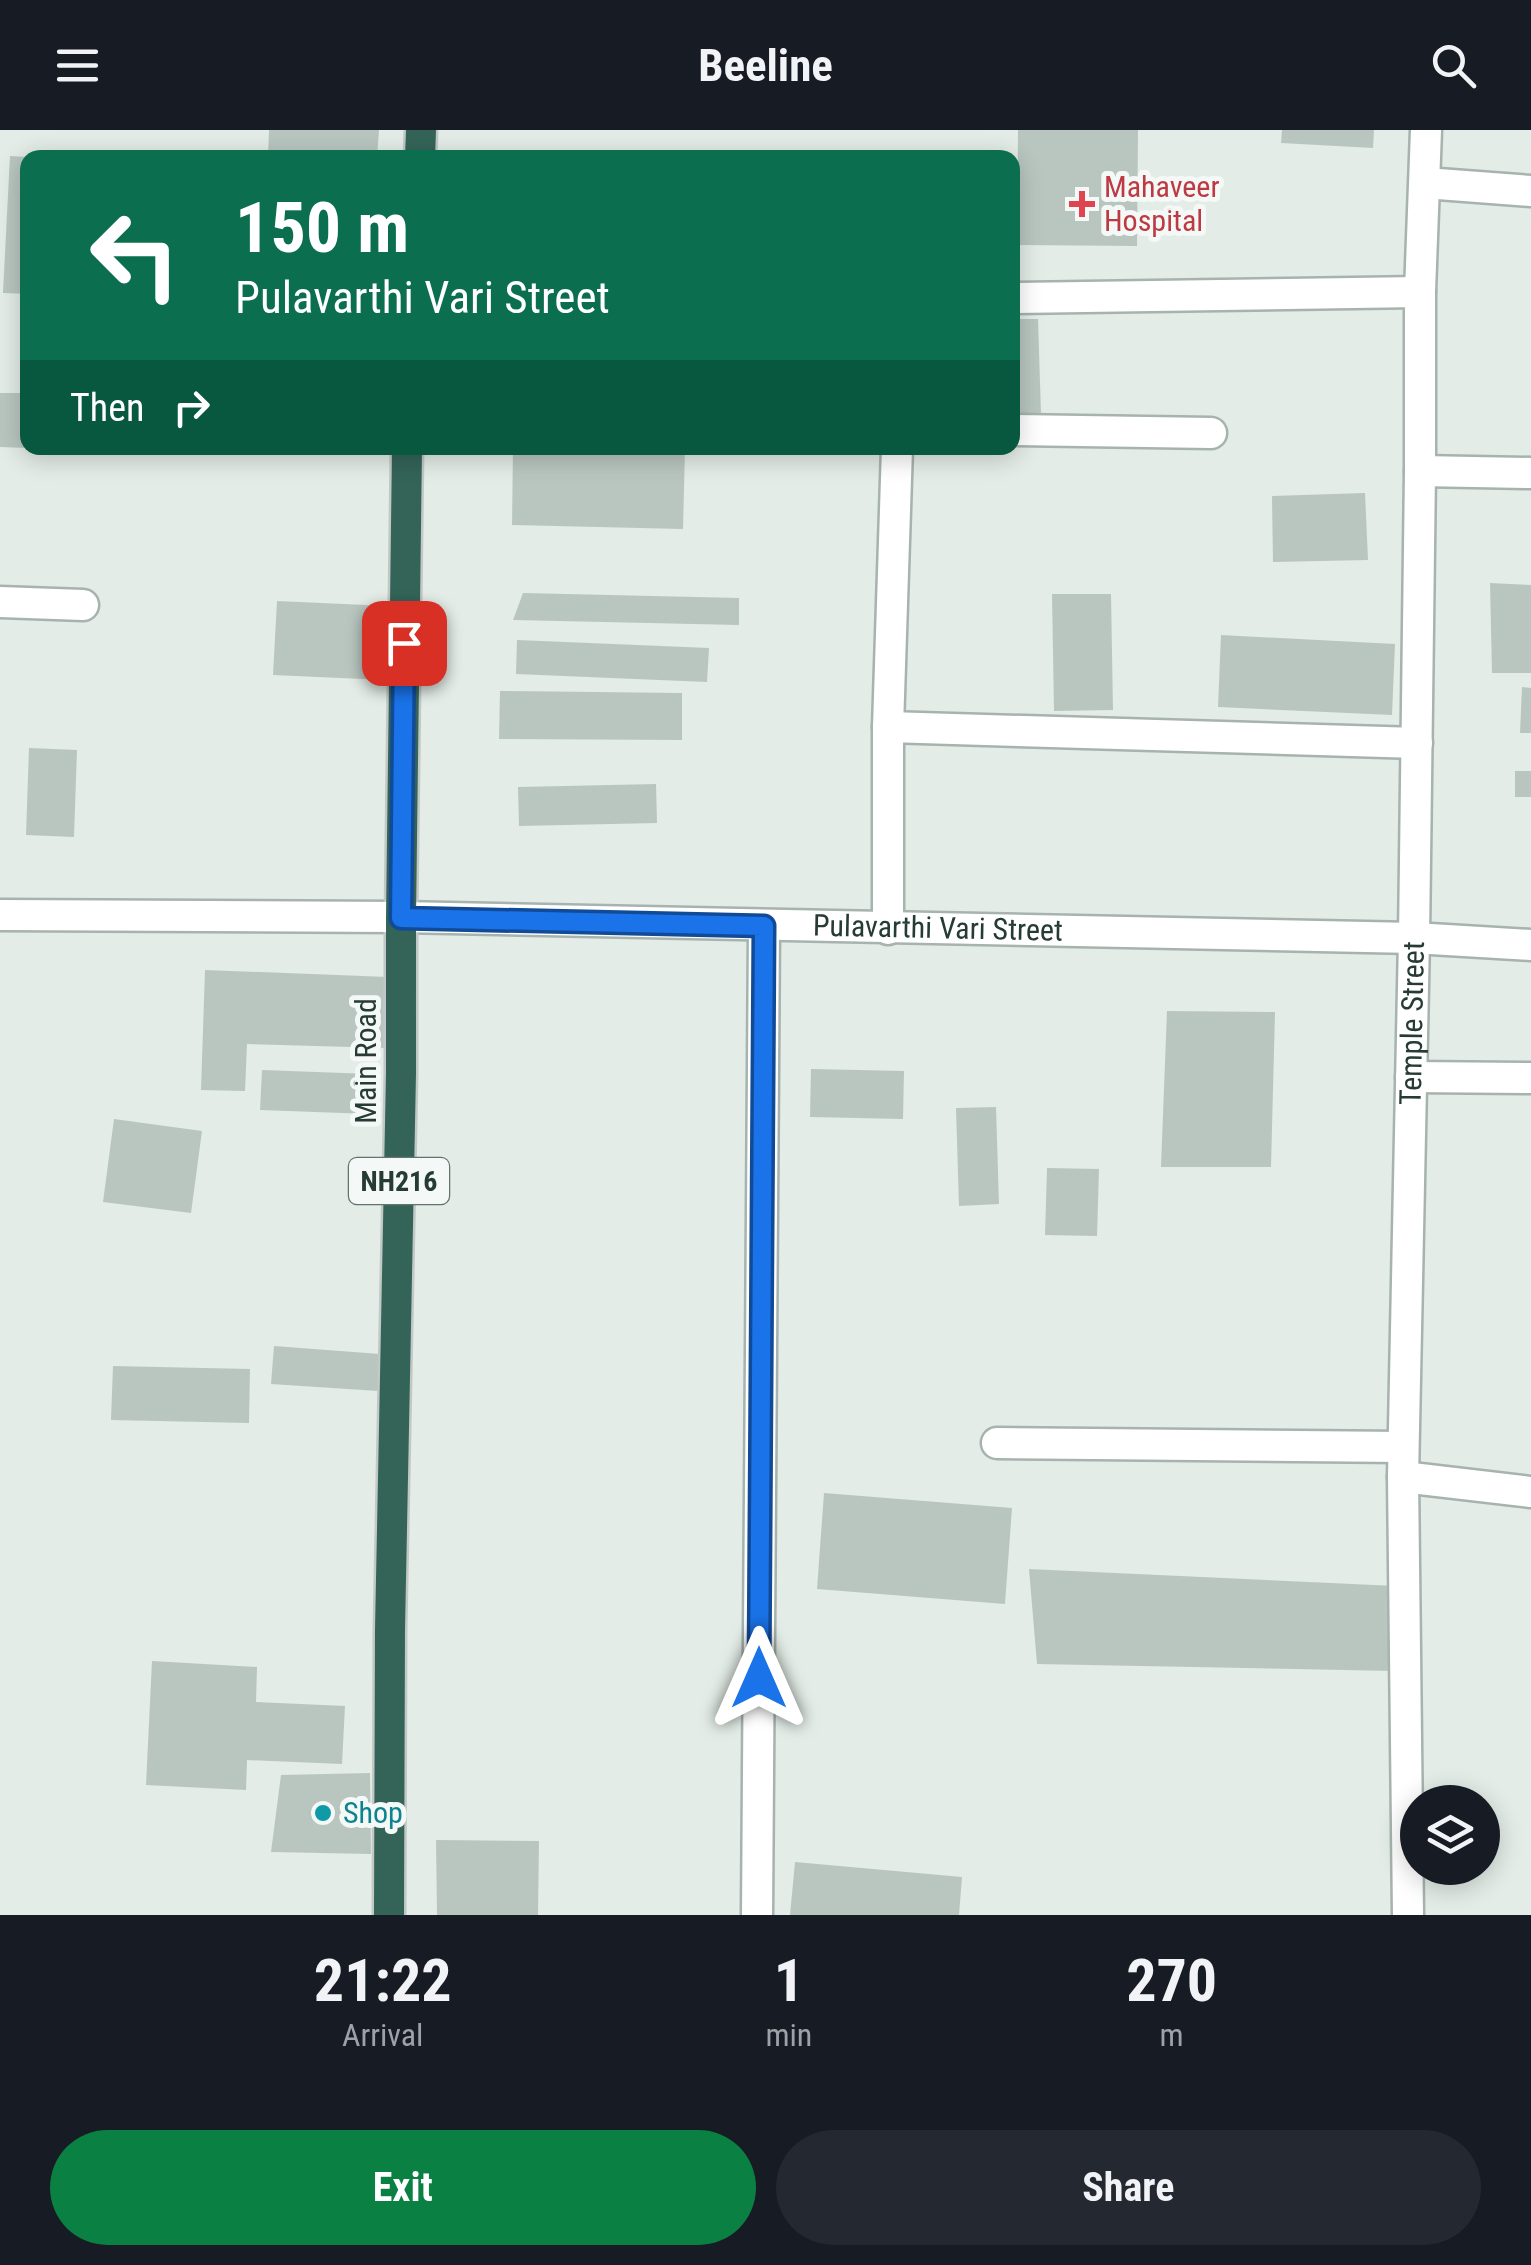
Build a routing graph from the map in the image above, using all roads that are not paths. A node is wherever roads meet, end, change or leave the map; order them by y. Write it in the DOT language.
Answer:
graph roads {
  1 [pos="1426,130"];
  2 [pos="1425,183"];
  3 [pos="1531,191"];
  4 [pos="1420,292"];
  5 [pos="1020,298"];
  6 [pos="1020,430"];
  7 [pos="1211,433"];
  8 [pos="407,455"];
  9 [pos="897,455"];
  10 [pos="1420,471"];
  11 [pos="1531,473"];
  12 [pos="0,602"];
  13 [pos="83,605"];
  14 [pos="888,728"];
  15 [pos="1417,743"];
  16 [pos="0,915"];
  17 [pos="401,918"];
  18 [pos="764,926"];
  19 [pos="888,928"];
  20 [pos="1414,938"];
  21 [pos="1531,945"];
  22 [pos="1411,1077"];
  23 [pos="1531,1078"];
  24 [pos="996,1443"];
  25 [pos="1403,1462"];
  26 [pos="1531,1492"];
  27 [pos="389,1915"];
  28 [pos="757,1915"];
  29 [pos="1408,1915"];
  1 -- 2 [label="street, Temple Street"];
  2 -- 3 [label="street"];
  2 -- 4 [label="street, Temple Street"];
  4 -- 5 [label="street"];
  4 -- 10 [label="street, Temple Street"];
  6 -- 7 [label="street"];
  8 -- 17 [label="highway, Main Road / NH216"];
  9 -- 14 [label="street"];
  10 -- 11 [label="street"];
  10 -- 15 [label="street, Temple Street"];
  12 -- 13 [label="street"];
  14 -- 15 [label="street"];
  14 -- 19 [label="street"];
  15 -- 20 [label="street, Temple Street"];
  16 -- 17 [label="street, Pulavarthi Vari Street"];
  17 -- 18 [label="street, Pulavarthi Vari Street"];
  17 -- 27 [label="highway, Main Road / NH216"];
  18 -- 19 [label="street, Pulavarthi Vari Street"];
  18 -- 28 [label="street"];
  19 -- 20 [label="street, Pulavarthi Vari Street"];
  20 -- 21 [label="street, Pulavarthi Vari Street"];
  20 -- 22 [label="street, Temple Street"];
  22 -- 23 [label="street"];
  22 -- 25 [label="street, Temple Street"];
  24 -- 25 [label="street"];
  25 -- 26 [label="street"];
  25 -- 29 [label="street, Temple Street"];
}
